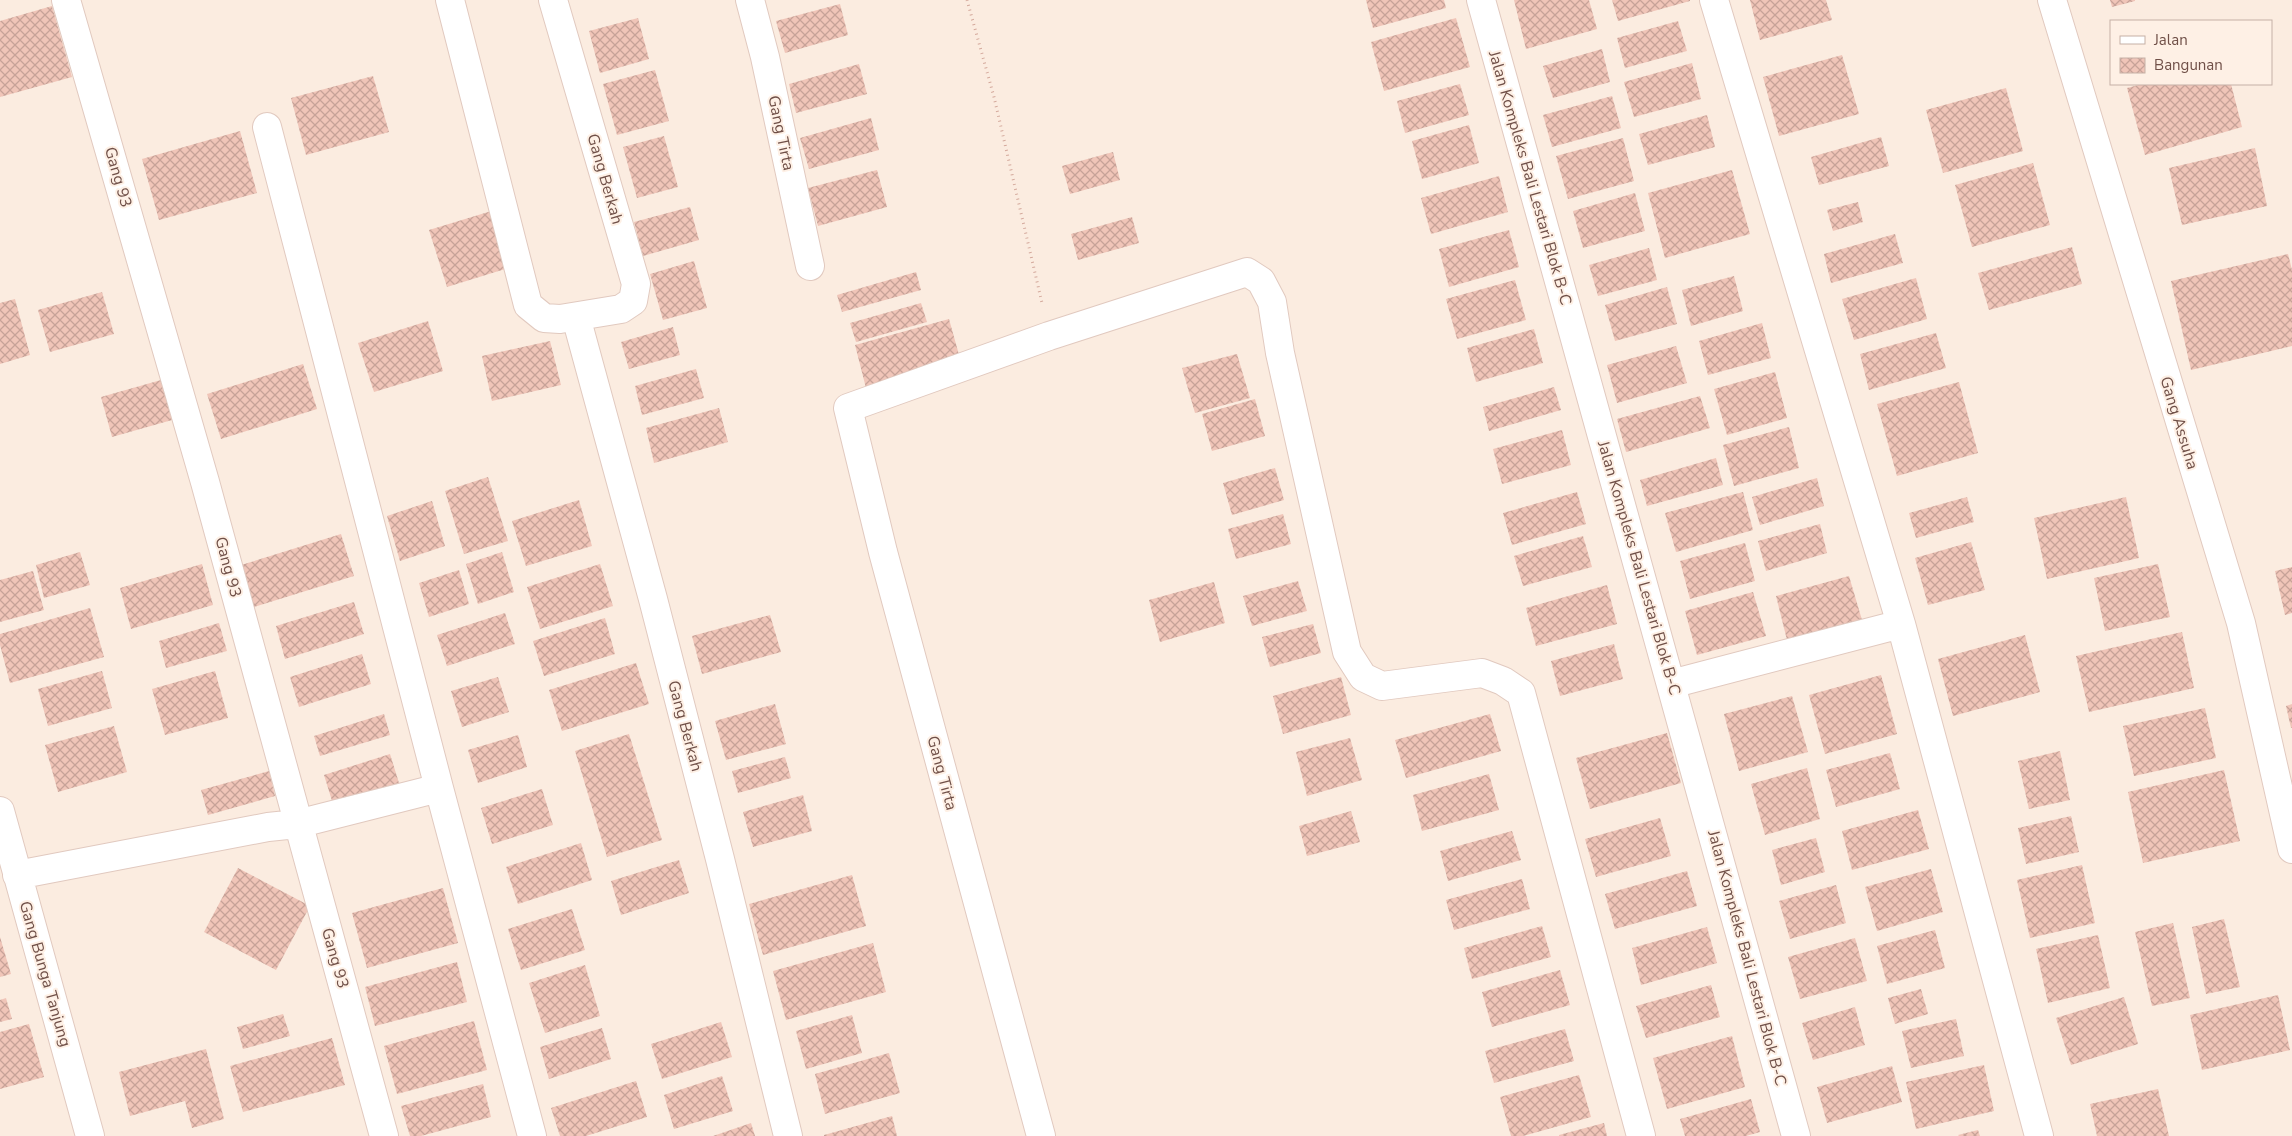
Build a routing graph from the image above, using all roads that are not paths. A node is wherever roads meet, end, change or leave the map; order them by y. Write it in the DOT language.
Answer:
graph roads {
  1 [pos="66,0"];
  2 [pos="553,0"];
  3 [pos="750,0"];
  4 [pos="1481,0"];
  5 [pos="1714,0"];
  6 [pos="2052,0"];
  7 [pos="450,2"];
  8 [pos="266,127"];
  9 [pos="810,266"];
  10 [pos="576,317"];
  11 [pos="1901,624"];
  12 [pos="1672,684"];
  13 [pos="439,788"];
  14 [pos="0,811"];
  15 [pos="297,824"];
  16 [pos="2292,849"];
  17 [pos="17,875"];
  18 [pos="90,1136"];
  19 [pos="384,1136"];
  20 [pos="532,1136"];
  21 [pos="788,1136"];
  22 [pos="1041,1136"];
  23 [pos="1641,1136"];
  24 [pos="1796,1136"];
  25 [pos="2039,1136"];
  1 -- 15 [label="street, Gang 93"];
  2 -- 10 [label="street, Gang Berkah"];
  3 -- 9 [label="street, Gang Tirta"];
  4 -- 12 [label="street, Jalan Kompleks Bali Lestari Blok B-C"];
  5 -- 11 [label="street"];
  6 -- 16 [label="street, Gang Assuha"];
  7 -- 10 [label="street, Gang Berkah"];
  8 -- 13 [label="street"];
  10 -- 21 [label="street, Gang Berkah"];
  11 -- 12 [label="street"];
  11 -- 25 [label="street"];
  12 -- 24 [label="street, Jalan Kompleks Bali Lestari Blok B-C"];
  13 -- 15 [label="street"];
  13 -- 20 [label="street"];
  14 -- 17 [label="street, Gang Bunga Tanjung"];
  15 -- 17 [label="street"];
  15 -- 19 [label="street, Gang 93"];
  17 -- 18 [label="street, Gang Bunga Tanjung"];
  22 -- 23 [label="street, Gang Tirta"];
}
